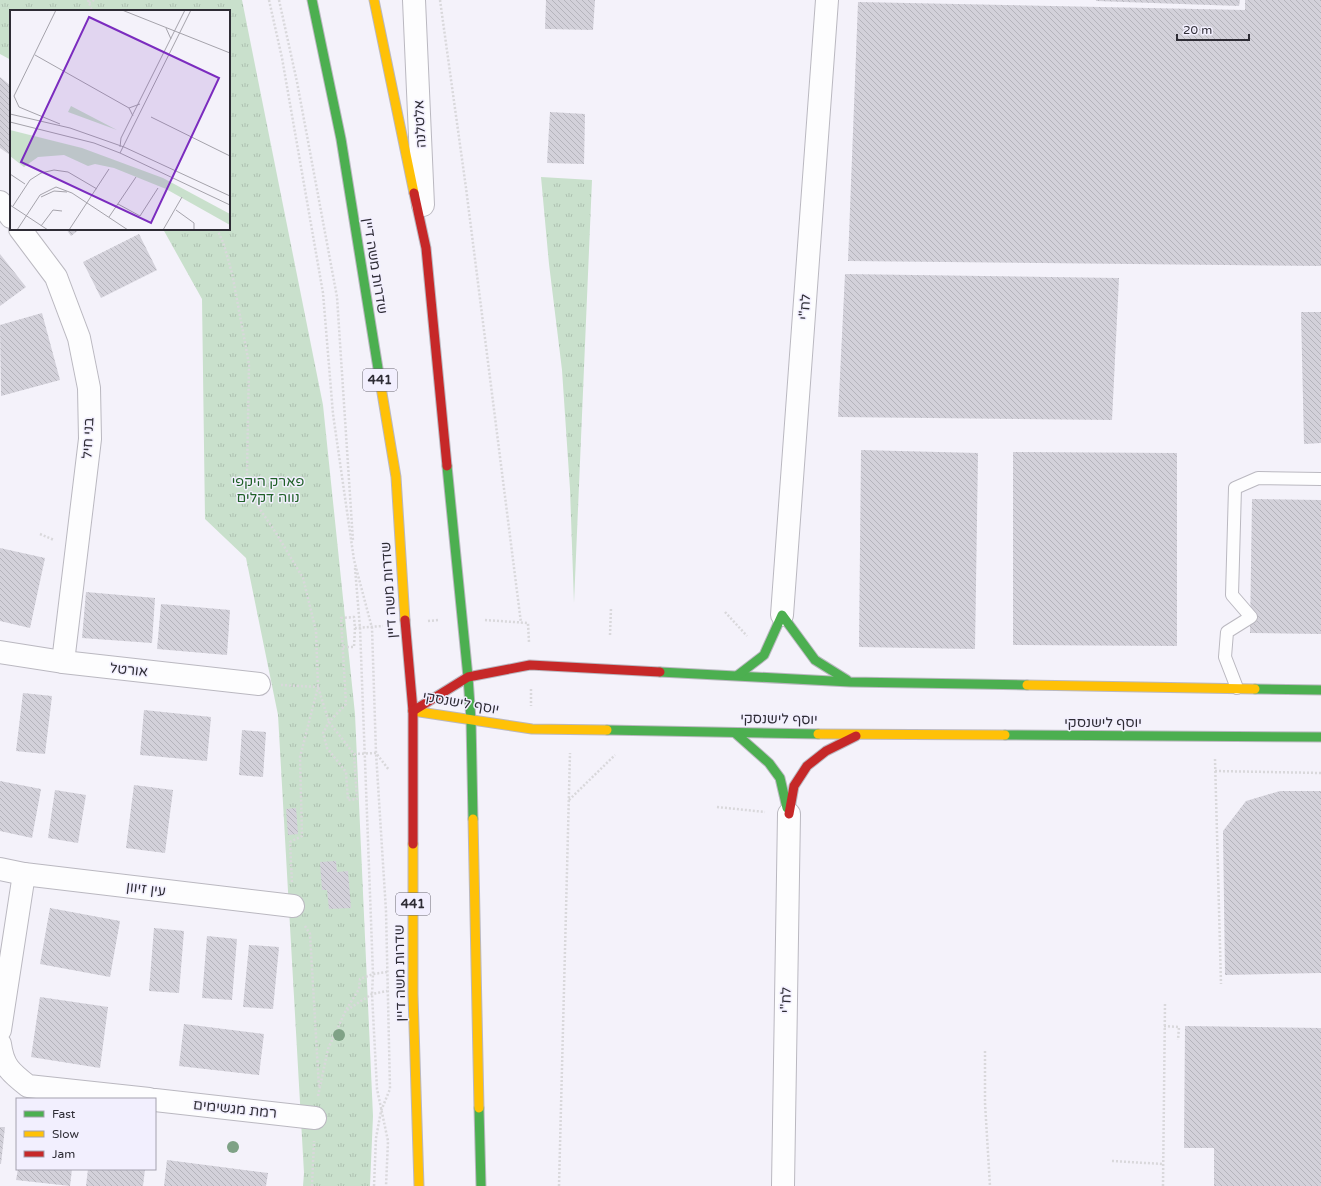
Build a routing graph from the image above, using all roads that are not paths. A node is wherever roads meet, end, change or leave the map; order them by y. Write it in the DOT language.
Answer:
graph roads {
  1 [pos="312,0"];
  2 [pos="374,0"];
  3 [pos="414,0"];
  4 [pos="827,0"];
  5 [pos="0,202"];
  6 [pos="10,216"];
  7 [pos="21,230"];
  8 [pos="426,248"];
  9 [pos="1321,479"];
  10 [pos="782,615"];
  11 [pos="0,652"];
  12 [pos="63,662"];
  13 [pos="738,675"];
  14 [pos="468,676"];
  15 [pos="850,682"];
  16 [pos="259,684"];
  17 [pos="1237,688"];
  18 [pos="1321,690"];
  19 [pos="413,710"];
  20 [pos="471,720"];
  21 [pos="735,733"];
  22 [pos="861,734"];
  23 [pos="1321,737"];
  24 [pos="789,814"];
  25 [pos="0,869"];
  26 [pos="24,874"];
  27 [pos="293,906"];
  28 [pos="0,1030"];
  29 [pos="0,1044"];
  30 [pos="140,1098"];
  31 [pos="156,1100"];
  32 [pos="315,1118"];
  33 [pos="419,1186"];
  34 [pos="481,1186"];
  35 [pos="783,1186"];
  1 -- 19 [label="main road, שדרות משה דיין / 441"];
  2 -- 8 [label="main road"];
  3 -- 8 [label="street, אלטלנה"];
  4 -- 10 [label="street, לח\"י"];
  5 -- 6 [label="street"];
  7 -- 12 [label="street, בני חיל"];
  8 -- 14 [label="main road"];
  9 -- 17 [label="lane"];
  10 -- 13 [label="main road"];
  10 -- 15 [label="main road"];
  11 -- 12 [label="street, אורטל"];
  12 -- 16 [label="street, אורטל"];
  13 -- 14 [label="main road, יוסף לישנסקי"];
  13 -- 15 [label="main road, יוסף לישנסקי"];
  14 -- 19 [label="main road, יוסף לישנסקי"];
  14 -- 20 [label="main road"];
  15 -- 17 [label="main road, יוסף לישנסקי"];
  17 -- 18 [label="main road, יוסף לישנסקי"];
  19 -- 20 [label="main road, יוסף לישנסקי"];
  19 -- 33 [label="main road, שדרות משה דיין / 441"];
  20 -- 21 [label="main road, יוסף לישנסקי"];
  20 -- 34 [label="main road"];
  21 -- 22 [label="main road, יוסף לישנסקי"];
  21 -- 24 [label="main road"];
  22 -- 23 [label="main road, יוסף לישנסקי"];
  22 -- 24 [label="main road"];
  24 -- 35 [label="street, לח\"י"];
  25 -- 26 [label="street, עין זיוון"];
  26 -- 27 [label="street, עין זיוון"];
  26 -- 28 [label="street"];
  29 -- 30 [label="street"];
  31 -- 32 [label="street, רמת מגשימים"];
}
